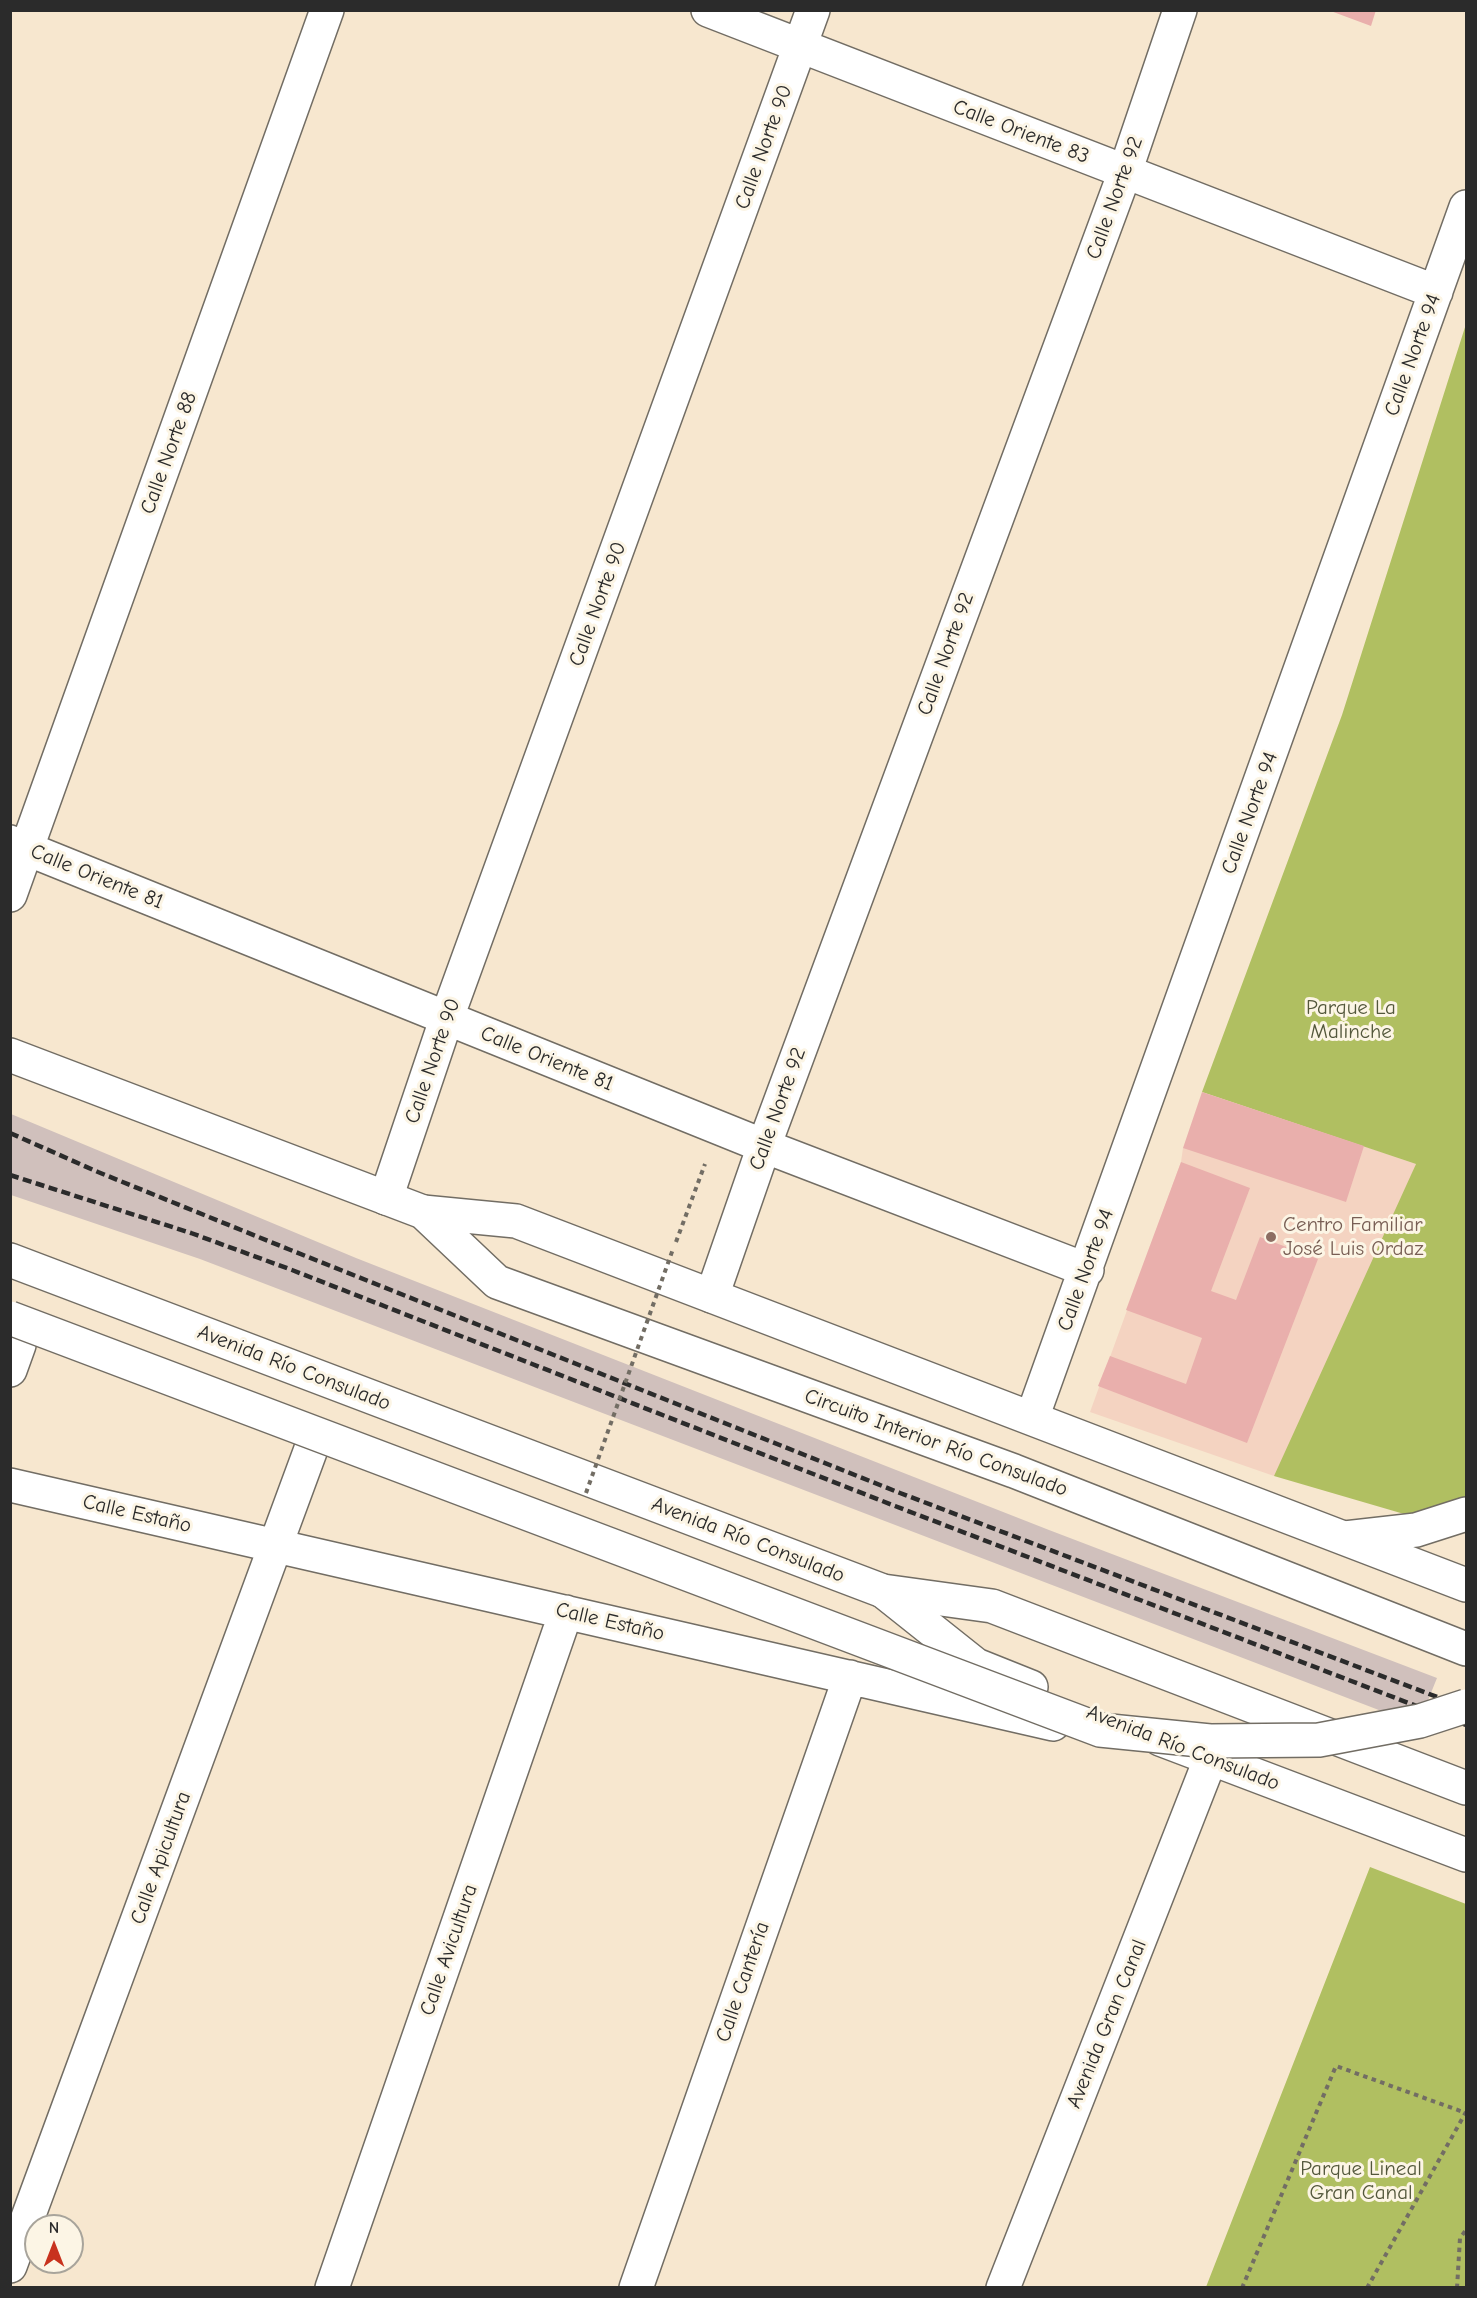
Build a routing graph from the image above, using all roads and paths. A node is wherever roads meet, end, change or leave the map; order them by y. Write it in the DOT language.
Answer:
graph roads {
  1 [pos="327,10"];
  2 [pos="708,10"];
  3 [pos="813,10"];
  4 [pos="1180,10"];
  5 [pos="801,46"];
  6 [pos="1125,172"];
  7 [pos="1467,207"];
  8 [pos="1436,292"];
  9 [pos="19,845"];
  10 [pos="10,895"];
  11 [pos="446,1020"];
  12 [pos="10,1055"];
  13 [pos="718,1127"];
  14 [pos="764,1146"];
  15 [pos="386,1198"];
  16 [pos="423,1212"];
  17 [pos="681,1228"];
  18 [pos="673,1249"];
  19 [pos="10,1260"];
  20 [pos="1087,1270"];
  21 [pos="712,1296"];
  22 [pos="13,1344"];
  23 [pos="1032,1418"];
  24 [pos="311,1449"];
  25 [pos="10,1485"];
  26 [pos="585,1497"];
  27 [pos="1467,1514"];
  28 [pos="1345,1538"];
  29 [pos="276,1546"];
  30 [pos="1467,1585"];
  31 [pos="883,1591"];
  32 [pos="566,1612"];
  33 [pos="1459,1646"];
  34 [pos="849,1677"];
  35 [pos="1467,1706"];
  36 [pos="1210,1760"];
  37 [pos="1467,1788"];
  38 [pos="1467,1855"];
  39 [pos="1466,2112"];
  40 [pos="1467,2230"];
  41 [pos="10,2266"];
  42 [pos="332,2288"];
  43 [pos="636,2288"];
  44 [pos="1003,2288"];
  45 [pos="1242,2288"];
  46 [pos="1367,2288"];
  47 [pos="1457,2288"];
  1 -- 9 [label="main road, Calle Norte 88"];
  2 -- 5 [label="main road, Calle Oriente 83"];
  3 -- 5 [label="main road, Calle Norte 90"];
  4 -- 6 [label="main road, Calle Norte 92"];
  5 -- 6 [label="main road, Calle Oriente 83"];
  5 -- 11 [label="main road, Calle Norte 90"];
  6 -- 8 [label="main road, Calle Oriente 83"];
  6 -- 14 [label="main road, Calle Norte 92"];
  7 -- 8 [label="main road, Calle Norte 94"];
  8 -- 20 [label="main road, Calle Norte 94"];
  9 -- 10 [label="main road, Calle Norte 88"];
  9 -- 11 [label="main road, Calle Oriente 81"];
  11 -- 13 [label="main road, Calle Oriente 81"];
  11 -- 15 [label="main road, Calle Norte 90"];
  12 -- 15 [label="main road"];
  13 -- 14 [label="main road, Calle Oriente 81"];
  13 -- 17 [label="path"];
  14 -- 20 [label="main road, Calle Oriente 81"];
  14 -- 21 [label="main road, Calle Norte 92"];
  15 -- 16 [label="main road"];
  16 -- 21 [label="main road"];
  16 -- 33 [label="main road, Circuito Interior Río Consulado"];
  18 -- 26 [label="path, bridge"];
  19 -- 31 [label="main road, Avenida Río Consulado"];
  20 -- 23 [label="main road, Calle Norte 94"];
  21 -- 23 [label="main road"];
  22 -- 35 [label="main road, bridge"];
  23 -- 28 [label="main road"];
  24 -- 29 [label="main road, Calle Apicultura"];
  25 -- 29 [label="main road, Calle Estaño"];
  27 -- 28 [label="main road"];
  28 -- 30 [label="main road"];
  29 -- 32 [label="main road, Calle Estaño"];
  29 -- 41 [label="main road, Calle Apicultura"];
  31 -- 36 [label="main road, Avenida Río Consulado"];
  31 -- 37 [label="main road"];
  32 -- 34 [label="main road, Calle Estaño"];
  32 -- 42 [label="main road, Calle Avicultura"];
  34 -- 36 [label="main road, Calle Estaño"];
  34 -- 43 [label="main road, Calle Cantería"];
  36 -- 38 [label="main road, Avenida Río Consulado"];
  36 -- 44 [label="main road, Avenida Gran Canal"];
  39 -- 45 [label="path"];
  39 -- 46 [label="path"];
  40 -- 47 [label="path"];
}
